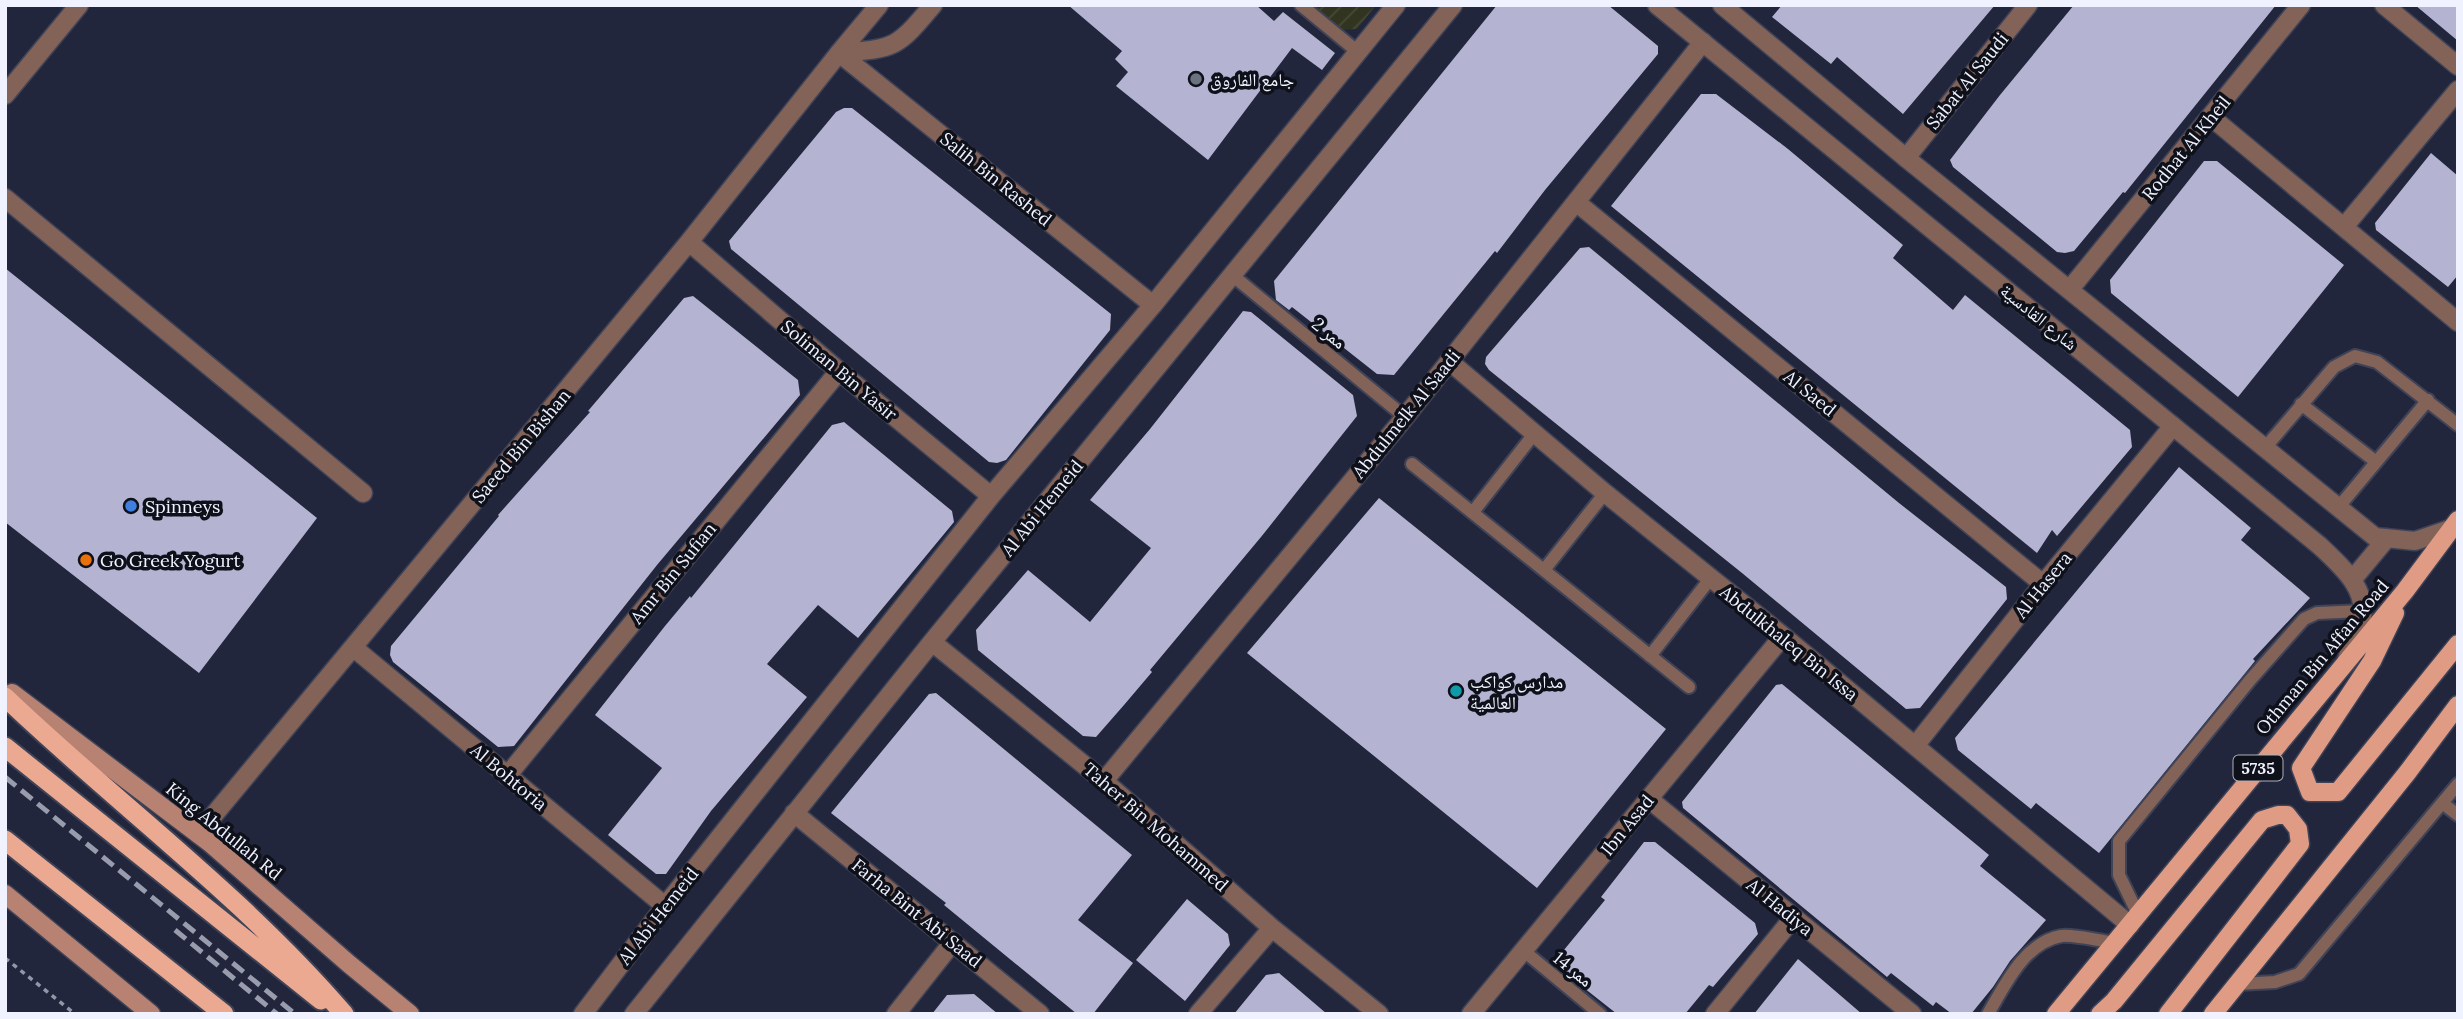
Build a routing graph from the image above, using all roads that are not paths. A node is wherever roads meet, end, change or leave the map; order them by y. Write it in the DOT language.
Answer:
graph roads {
  1 [pos="79,5"];
  2 [pos="879,5"];
  3 [pos="933,5"];
  4 [pos="1301,5"];
  5 [pos="1396,5"];
  6 [pos="1453,5"];
  7 [pos="1657,5"];
  8 [pos="1722,5"];
  9 [pos="2028,5"];
  10 [pos="2301,5"];
  11 [pos="2384,5"];
  12 [pos="1703,43"];
  13 [pos="1358,52"];
  14 [pos="839,53"];
  15 [pos="2458,66"];
  16 [pos="2458,90"];
  17 [pos="5,95"];
  18 [pos="2211,117"];
  19 [pos="1906,158"];
  20 [pos="5,198"];
  21 [pos="1576,202"];
  22 [pos="2344,228"];
  23 [pos="689,242"];
  24 [pos="1232,275"];
  25 [pos="2070,289"];
  26 [pos="1153,305"];
  27 [pos="2458,322"];
  28 [pos="1449,361"];
  29 [pos="839,371"];
  30 [pos="2428,400"];
  31 [pos="2301,404"];
  32 [pos="1405,417"];
  33 [pos="2458,425"];
  34 [pos="2173,426"];
  35 [pos="1534,434"];
  36 [pos="2264,449"];
  37 [pos="2375,461"];
  38 [pos="1412,464"];
  39 [pos="363,493"];
  40 [pos="1605,493"];
  41 [pos="991,496"];
  42 [pos="2337,509"];
  43 [pos="1473,512"];
  44 [pos="2454,525"];
  45 [pos="2387,538"];
  46 [pos="1544,570"];
  47 [pos="1710,579"];
  48 [pos="2352,580"];
  49 [pos="2043,584"];
  50 [pos="2405,591"];
  51 [pos="2363,611"];
  52 [pos="1783,636"];
  53 [pos="932,642"];
  54 [pos="2458,644"];
  55 [pos="354,648"];
  56 [pos="1650,656"];
  57 [pos="2346,660"];
  58 [pos="1689,687"];
  59 [pos="5,688"];
  60 [pos="5,697"];
  61 [pos="2458,706"];
  62 [pos="1916,746"];
  63 [pos="5,747"];
  64 [pos="507,776"];
  65 [pos="1104,781"];
  66 [pos="2458,784"];
  67 [pos="1649,799"];
  68 [pos="2442,803"];
  69 [pos="794,813"];
  70 [pos="2458,815"];
  71 [pos="198,834"];
  72 [pos="5,839"];
  73 [pos="5,894"];
  74 [pos="665,906"];
  75 [pos="1793,918"];
  76 [pos="2134,920"];
  77 [pos="1272,928"];
  78 [pos="953,942"];
  79 [pos="2115,943"];
  80 [pos="1524,951"];
  81 [pos="2237,984"];
  82 [pos="2217,1012"];
  83 [pos="151,1014"];
  84 [pos="224,1014"];
  85 [pos="338,1014"];
  86 [pos="344,1014"];
  87 [pos="410,1014"];
  88 [pos="583,1014"];
  89 [pos="634,1014"];
  90 [pos="896,1014"];
  91 [pos="1040,1014"];
  92 [pos="1198,1014"];
  93 [pos="1379,1014"];
  94 [pos="1471,1014"];
  95 [pos="1600,1014"];
  96 [pos="1715,1014"];
  97 [pos="1912,1014"];
  98 [pos="1988,1014"];
  99 [pos="2056,1014"];
  100 [pos="2100,1014"];
  101 [pos="2168,1014"];
  1 -- 17 [label="street"];
  2 -- 14 [label="street, Saeed Bin Bishan"];
  3 -- 14 [label="street"];
  4 -- 13 [label="lane"];
  5 -- 13 [label="street, Al Abi Hemeid"];
  6 -- 24 [label="street, Al Abi Hemeid"];
  7 -- 12 [label="street, شارع القادسية"];
  8 -- 19 [label="street"];
  9 -- 19 [label="street, Sabat Al Saudi"];
  10 -- 18 [label="street, Rodhat Al Kheil"];
  11 -- 15 [label="street"];
  12 -- 21 [label="street, Abdulmelk Al Saadi"];
  12 -- 34 [label="street, شارع القادسية"];
  13 -- 26 [label="street, Al Abi Hemeid"];
  14 -- 23 [label="street, Saeed Bin Bishan"];
  14 -- 26 [label="street, Salih Bin Rashed"];
  16 -- 22 [label="street"];
  18 -- 22 [label="street"];
  18 -- 25 [label="street, Rodhat Al Kheil"];
  19 -- 25 [label="street"];
  20 -- 39 [label="street"];
  21 -- 28 [label="street, Abdulmelk Al Saadi"];
  21 -- 49 [label="street, Al Saed"];
  22 -- 27 [label="street"];
  23 -- 29 [label="street, Soliman Bin Yasir"];
  23 -- 55 [label="street, Saeed Bin Bishan"];
  24 -- 32 [label="lane, ممر 2"];
  24 -- 53 [label="street, Al Abi Hemeid"];
  25 -- 36 [label="street"];
  26 -- 41 [label="street, Al Abi Hemeid"];
  28 -- 32 [label="street, Abdulmelk Al Saadi"];
  28 -- 35 [label="street, Abdulkhaleq Bin Issa"];
  29 -- 41 [label="street, Soliman Bin Yasir"];
  29 -- 64 [label="street, Amr Bin Sufian"];
  30 -- 31 [label="lane"];
  30 -- 33 [label="lane"];
  30 -- 37 [label="lane"];
  31 -- 36 [label="lane"];
  31 -- 37 [label="lane"];
  32 -- 65 [label="street, Abdulmelk Al Saadi"];
  34 -- 48 [label="street, شارع القادسية"];
  34 -- 49 [label="street, Al Hasera"];
  35 -- 40 [label="street, Abdulkhaleq Bin Issa"];
  35 -- 43 [label="lane"];
  36 -- 42 [label="street"];
  37 -- 42 [label="lane"];
  38 -- 43 [label="lane"];
  40 -- 46 [label="lane"];
  40 -- 47 [label="street, Abdulkhaleq Bin Issa"];
  41 -- 74 [label="street, Al Abi Hemeid"];
  42 -- 45 [label="street"];
  43 -- 46 [label="lane"];
  44 -- 45 [label="street"];
  44 -- 50 [label="main road, Othman Bin Affan Road / 5735"];
  45 -- 48 [label="street"];
  46 -- 56 [label="lane"];
  47 -- 52 [label="street, Abdulkhaleq Bin Issa"];
  47 -- 56 [label="lane"];
  48 -- 51 [label="street, شارع القادسية"];
  49 -- 62 [label="street, Al Hasera"];
  50 -- 54 [label="main road"];
  50 -- 57 [label="main road, Othman Bin Affan Road / 5735"];
  51 -- 57 [label="street"];
  51 -- 76 [label="lane"];
  52 -- 62 [label="street, Abdulkhaleq Bin Issa"];
  52 -- 67 [label="street, Ibn Asad"];
  53 -- 65 [label="street, Taher Bin Mohammed"];
  53 -- 69 [label="street, Al Abi Hemeid"];
  55 -- 64 [label="street, Al Bohtoria"];
  55 -- 71 [label="street, Saeed Bin Bishan"];
  56 -- 58 [label="lane"];
  57 -- 76 [label="main road, Othman Bin Affan Road / 5735"];
  59 -- 71 [label="main road, King Abdullah Rd"];
  60 -- 86 [label="highway"];
  61 -- 81 [label="main road"];
  62 -- 76 [label="street, Abdulkhaleq Bin Issa"];
  63 -- 85 [label="highway"];
  64 -- 74 [label="street, Al Bohtoria"];
  65 -- 77 [label="street, Taher Bin Mohammed"];
  66 -- 68 [label="lane"];
  67 -- 75 [label="street, Al Hadiya"];
  67 -- 80 [label="street, Ibn Asad"];
  68 -- 70 [label="lane"];
  68 -- 81 [label="lane"];
  69 -- 78 [label="street, Farha Bint Abi Saad"];
  69 -- 89 [label="street, Al Abi Hemeid"];
  71 -- 87 [label="main road, King Abdullah Rd"];
  72 -- 84 [label="highway"];
  73 -- 83 [label="main road"];
  74 -- 88 [label="street, Al Abi Hemeid"];
  75 -- 96 [label="street"];
  75 -- 97 [label="street, Al Hadiya"];
  76 -- 79 [label="main road, Othman Bin Affan Road / 5735"];
  77 -- 92 [label="street"];
  77 -- 93 [label="street, Taher Bin Mohammed"];
  78 -- 90 [label="street"];
  78 -- 91 [label="street, Farha Bint Abi Saad"];
  79 -- 98 [label="lane"];
  79 -- 99 [label="main road, Othman Bin Affan Road / 5735"];
  80 -- 94 [label="street, Ibn Asad"];
  80 -- 95 [label="lane, ممر 14"];
  81 -- 82 [label="main road"];
  100 -- 101 [label="main road"];
}
